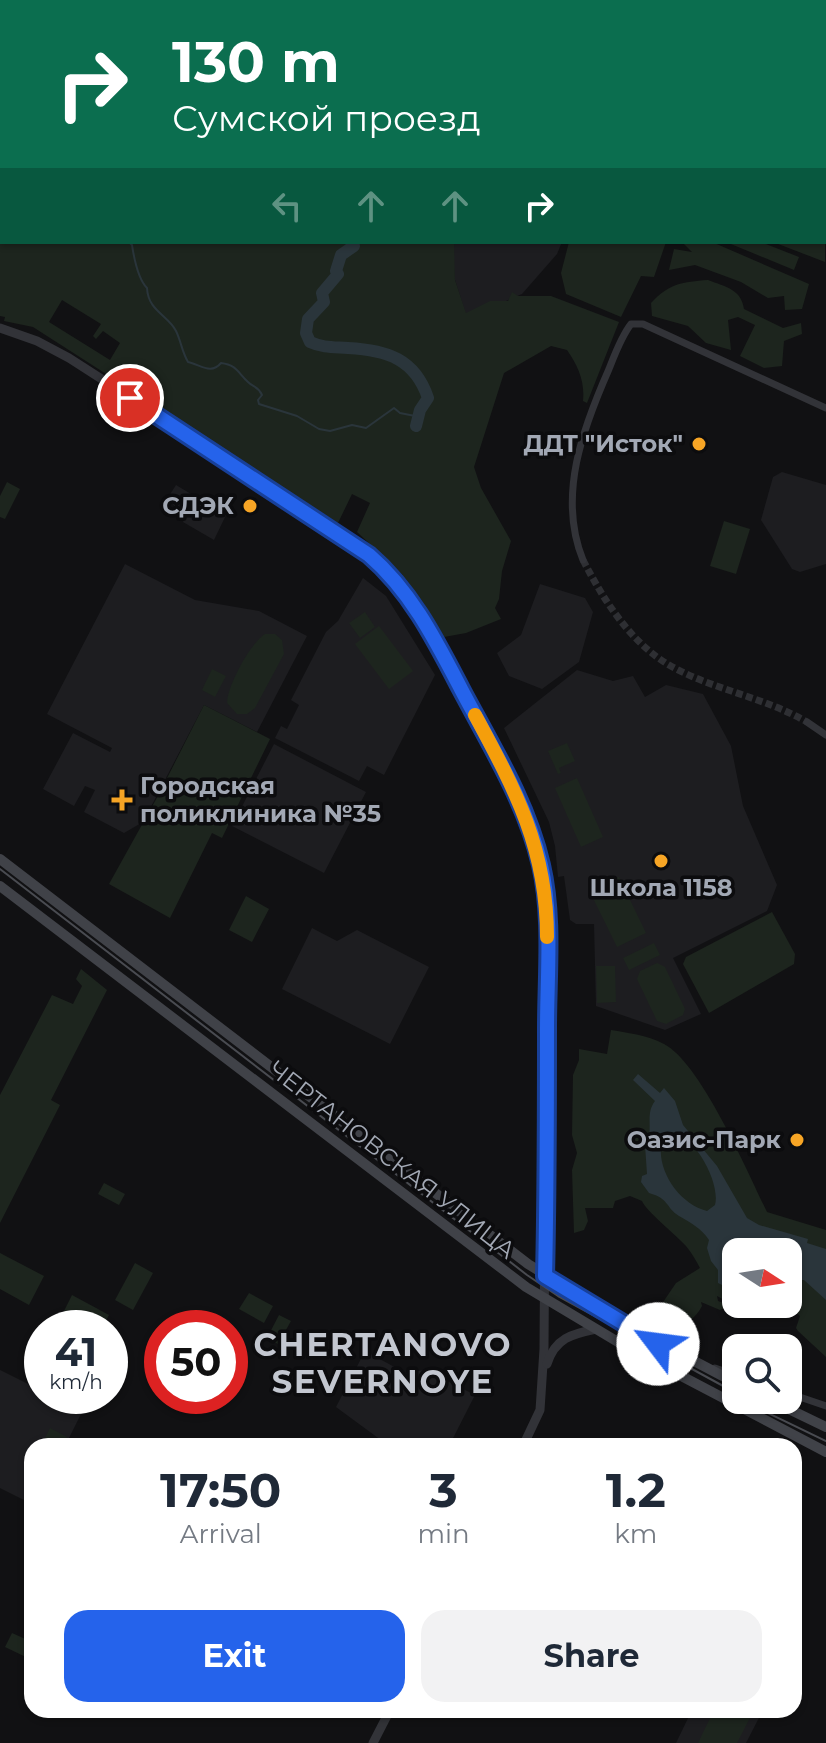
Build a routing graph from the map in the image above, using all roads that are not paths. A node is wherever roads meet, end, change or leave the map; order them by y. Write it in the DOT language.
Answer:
graph roads {
  1 [pos="0,328"];
  2 [pos="826,408"];
  3 [pos="583,560"];
  4 [pos="807,722"];
  5 [pos="826,735"];
  6 [pos="0,859"];
  7 [pos="0,886"];
  8 [pos="101,938"];
  9 [pos="88,954"];
  10 [pos="131,961"];
  11 [pos="116,975"];
  12 [pos="545,1276"];
  13 [pos="544,1299"];
  14 [pos="596,1329"];
  15 [pos="686,1359"];
  16 [pos="722,1371"];
  17 [pos="674,1372"];
  18 [pos="722,1376"];
  19 [pos="542,1387"];
  20 [pos="802,1398"];
  21 [pos="826,1406"];
  22 [pos="799,1414"];
  23 [pos="826,1427"];
  24 [pos="527,1438"];
  25 [pos="799,1438"];
  26 [pos="802,1439"];
  27 [pos="826,1452"];
  28 [pos="386,1718"];
  29 [pos="373,1743"];
  1 -- 12 [label="street"];
  2 -- 3 [label="street"];
  4 -- 5 [label="street"];
  6 -- 8 [label="main road, ЧЕРТАНОВСКАЯ УЛИЦА"];
  7 -- 9 [label="main road, ЧЕРТАНОВСКАЯ УЛИЦА"];
  8 -- 9 [label="main road"];
  8 -- 10 [label="main road, ЧЕРТАНОВСКАЯ УЛИЦА"];
  9 -- 11 [label="main road, ЧЕРТАНОВСКАЯ УЛИЦА"];
  10 -- 11 [label="main road"];
  10 -- 12 [label="main road, ЧЕРТАНОВСКАЯ УЛИЦА"];
  11 -- 13 [label="main road, ЧЕРТАНОВСКАЯ УЛИЦА"];
  12 -- 13 [label="street"];
  12 -- 15 [label="main road, ЧЕРТАНОВСКАЯ УЛИЦА"];
  13 -- 14 [label="main road, ЧЕРТАНОВСКАЯ УЛИЦА"];
  13 -- 19 [label="street"];
  14 -- 17 [label="main road, ЧЕРТАНОВСКАЯ УЛИЦА"];
  14 -- 19 [label="street"];
  15 -- 16 [label="street"];
  15 -- 17 [label="street"];
  15 -- 18 [label="main road, ЧЕРТАНОВСКАЯ УЛИЦА"];
  17 -- 25 [label="main road, ЧЕРТАНОВСКАЯ УЛИЦА"];
  19 -- 24 [label="street"];
  20 -- 21 [label="street"];
  22 -- 23 [label="main road"];
  26 -- 27 [label="main road, ЧЕРТАНОВСКАЯ УЛИЦА"];
  28 -- 29 [label="street"];
}
